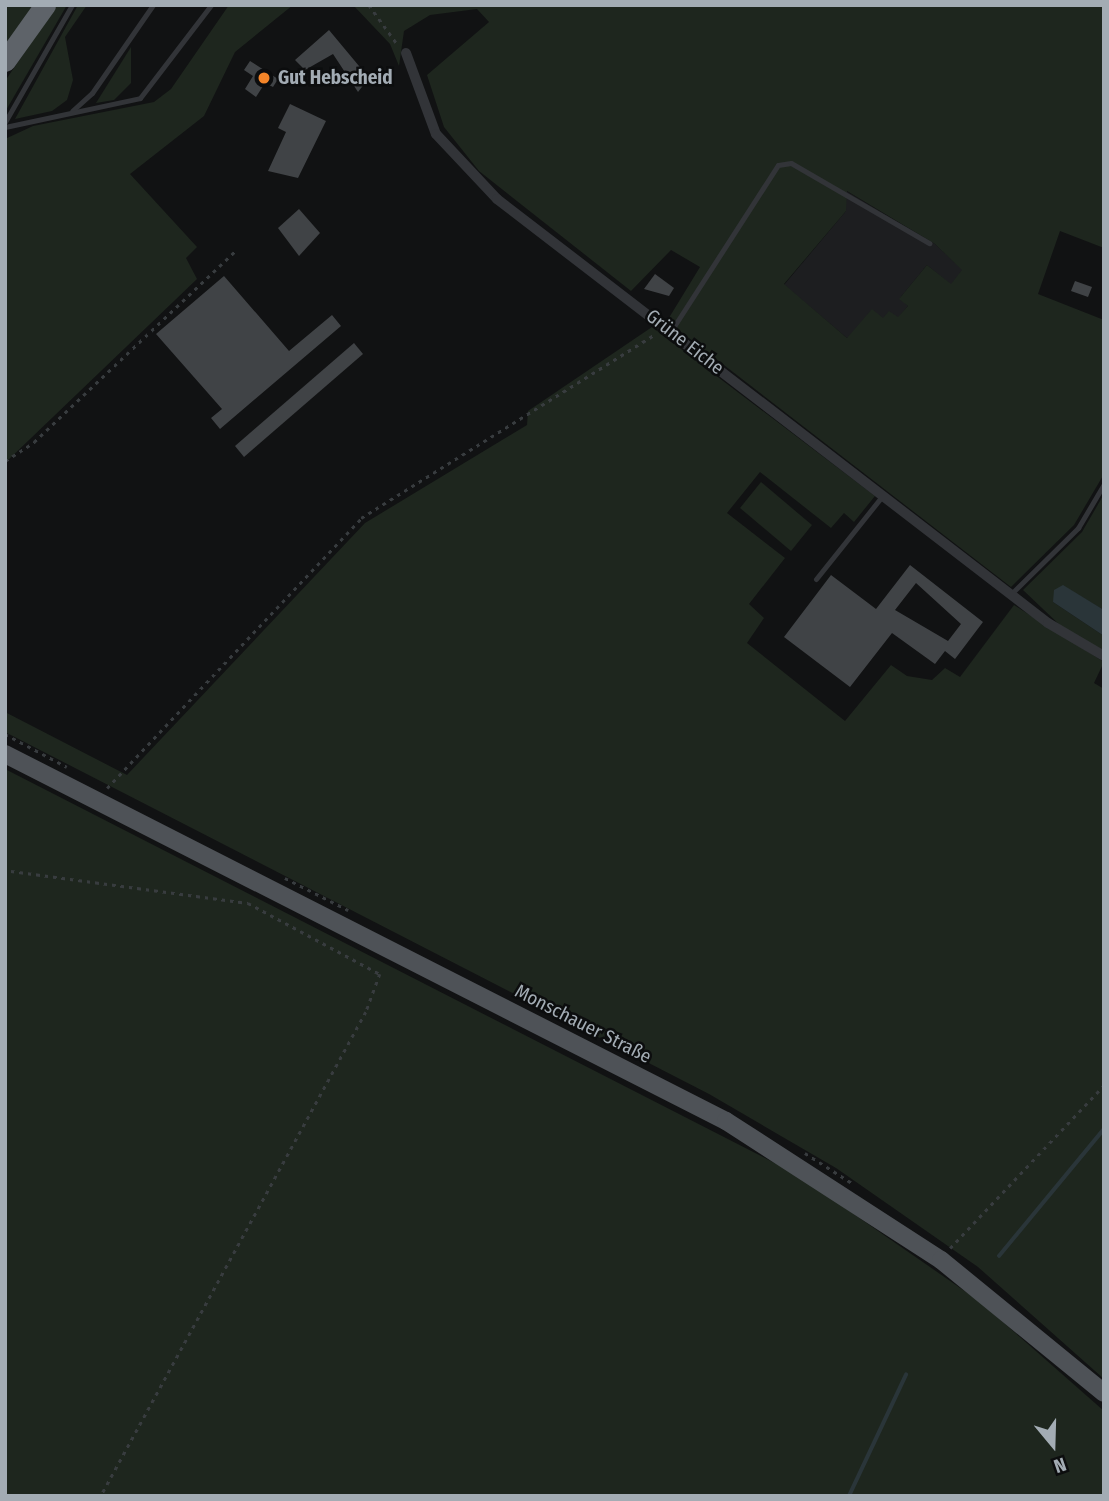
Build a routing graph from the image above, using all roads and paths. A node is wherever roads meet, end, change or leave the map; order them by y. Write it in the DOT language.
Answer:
graph roads {
  1 [pos="45,5"];
  2 [pos="72,5"];
  3 [pos="153,5"];
  4 [pos="211,5"];
  5 [pos="369,5"];
  6 [pos="406,53"];
  7 [pos="5,61"];
  8 [pos="63,115"];
  9 [pos="5,122"];
  10 [pos="5,127"];
  11 [pos="929,243"];
  12 [pos="236,250"];
  13 [pos="662,324"];
  14 [pos="671,331"];
  15 [pos="5,461"];
  16 [pos="1104,484"];
  17 [pos="883,495"];
  18 [pos="816,579"];
  19 [pos="1011,594"];
  20 [pos="1104,656"];
  21 [pos="5,734"];
  22 [pos="5,754"];
  23 [pos="73,770"];
  24 [pos="96,782"];
  25 [pos="11,871"];
  26 [pos="1104,1085"];
  27 [pos="941,1260"];
  28 [pos="1104,1393"];
  29 [pos="102,1496"];
  1 -- 7 [label="highway"];
  2 -- 9 [label="lane"];
  3 -- 8 [label="lane"];
  4 -- 8 [label="lane"];
  5 -- 6 [label="path"];
  6 -- 13 [label="street, Grüne Eiche"];
  8 -- 10 [label="lane"];
  11 -- 14 [label="lane"];
  12 -- 15 [label="path"];
  13 -- 14 [label="street, Grüne Eiche"];
  13 -- 24 [label="path"];
  14 -- 17 [label="street, Grüne Eiche"];
  16 -- 19 [label="lane"];
  17 -- 18 [label="lane"];
  17 -- 19 [label="street, Grüne Eiche"];
  19 -- 20 [label="street, Grüne Eiche"];
  21 -- 23 [label="path"];
  22 -- 27 [label="main road, Monschauer Straße"];
  25 -- 29 [label="path"];
  26 -- 27 [label="path"];
  27 -- 28 [label="main road, Monschauer Straße"];
}
